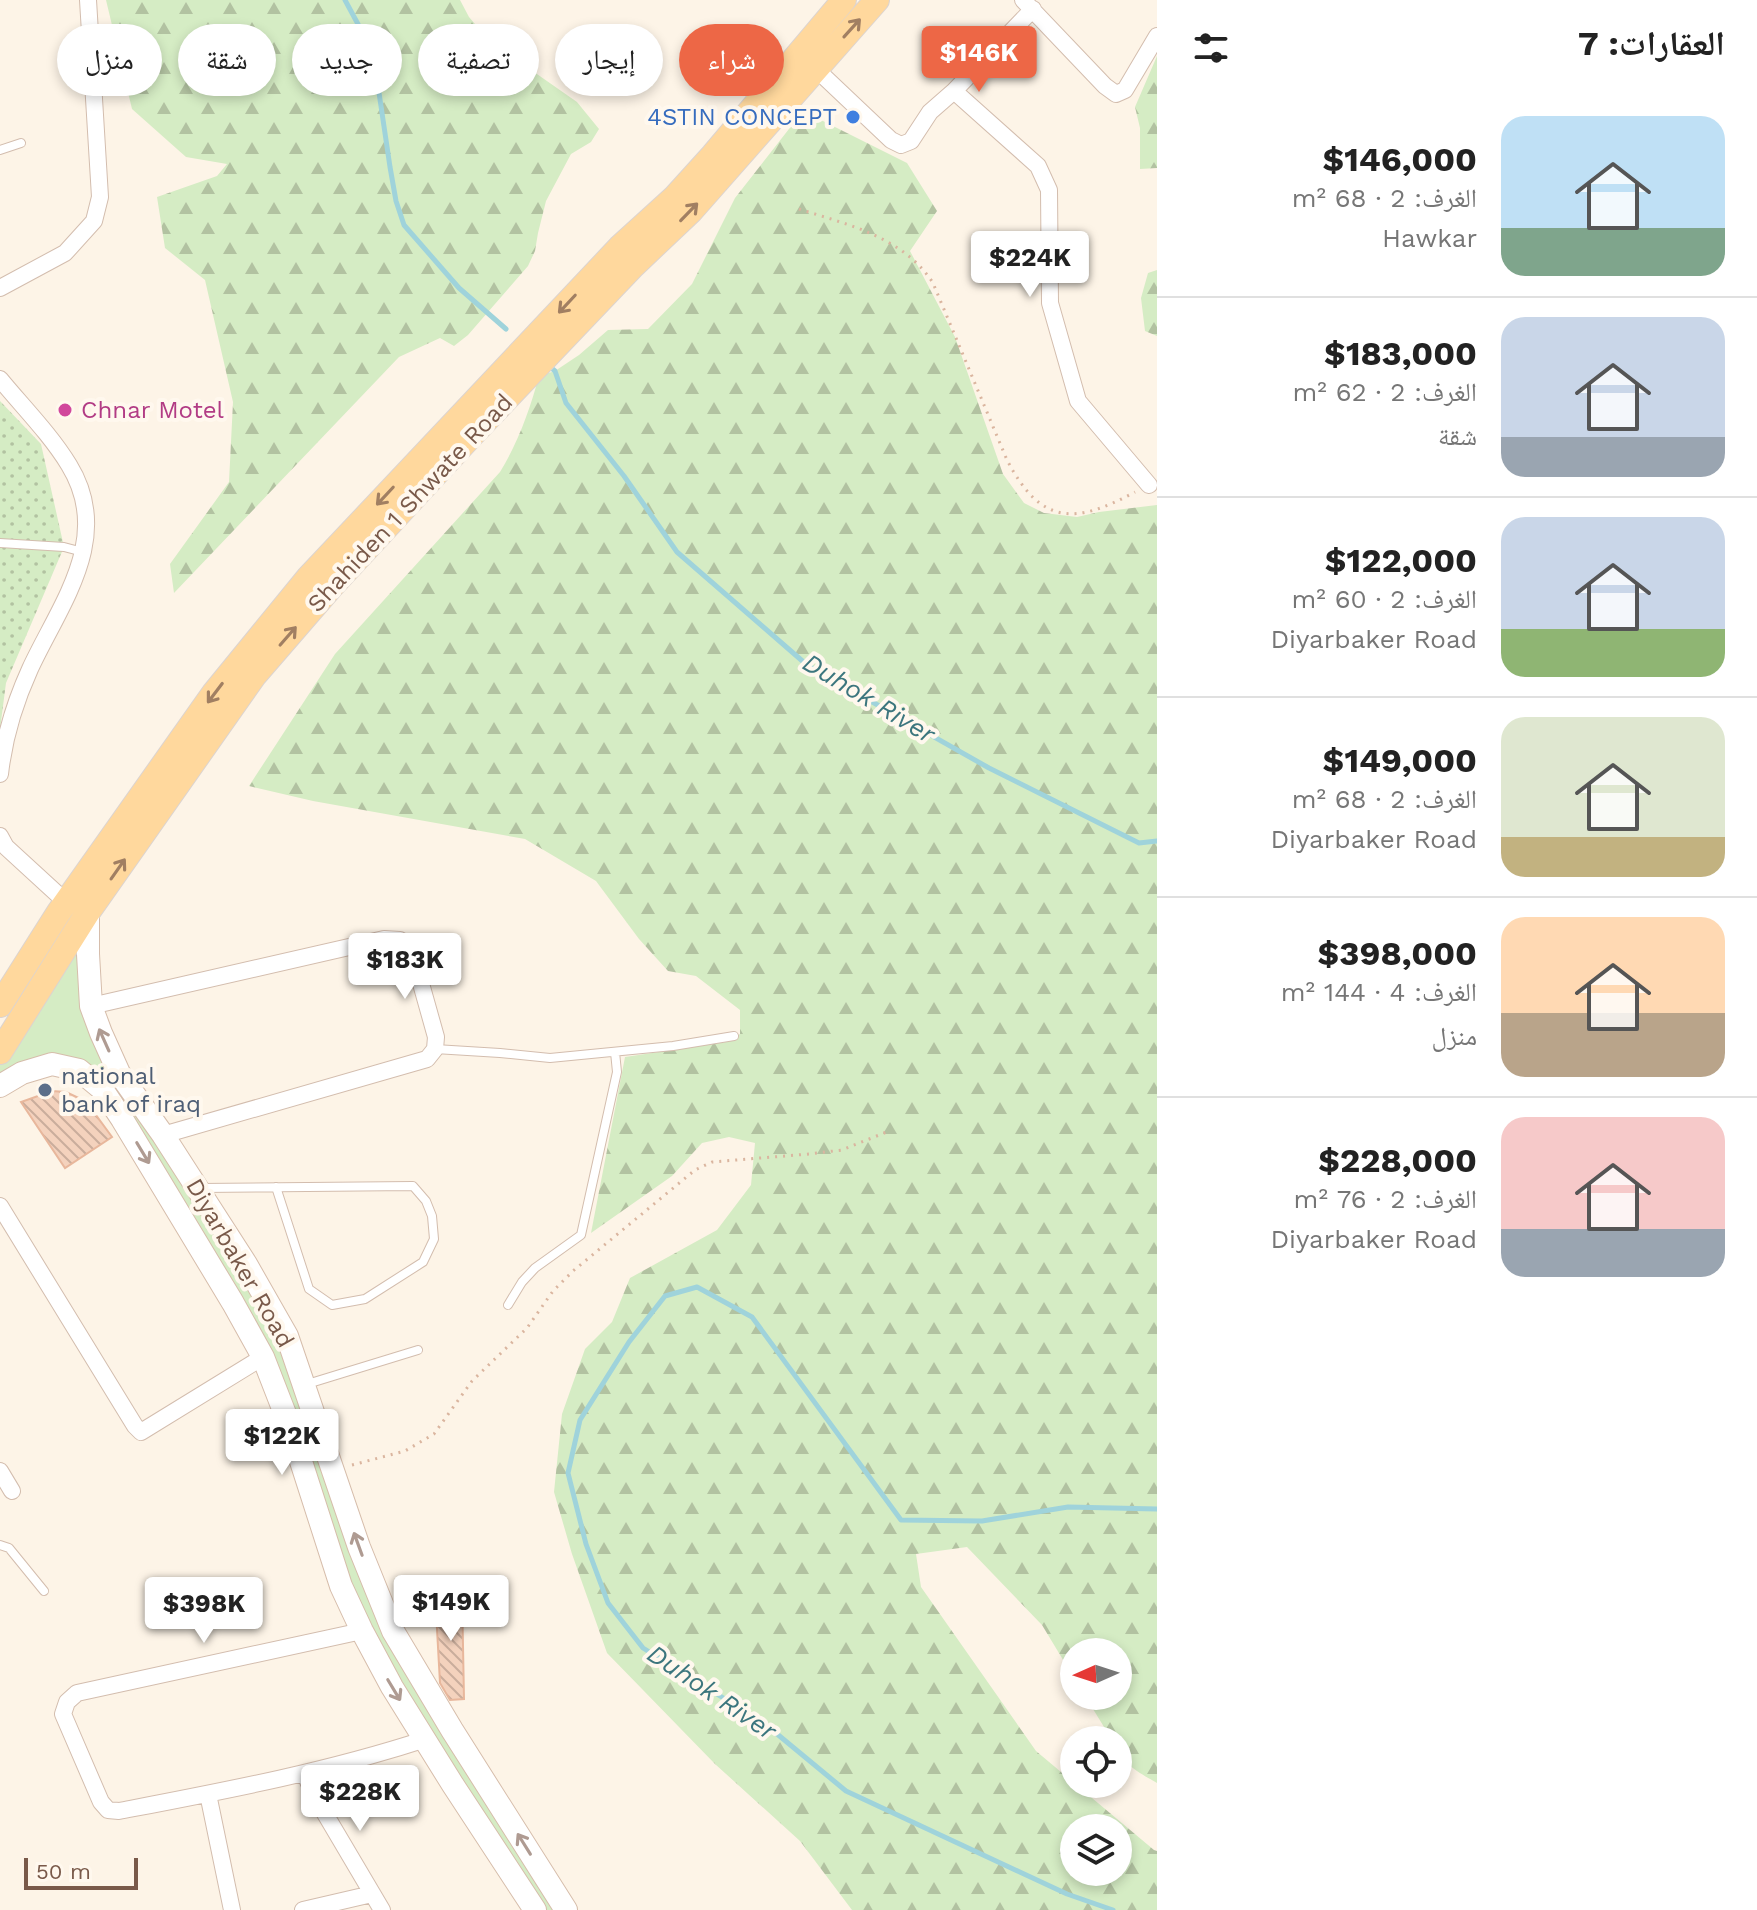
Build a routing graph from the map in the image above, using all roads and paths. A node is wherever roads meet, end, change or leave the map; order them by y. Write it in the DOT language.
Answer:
graph roads {
  1 [pos="88,0"];
  2 [pos="844,0"];
  3 [pos="877,0"];
  4 [pos="1028,5"];
  5 [pos="1157,36"];
  6 [pos="816,69"];
  7 [pos="954,91"];
  8 [pos="21,143"];
  9 [pos="0,150"];
  10 [pos="799,209"];
  11 [pos="626,257"];
  12 [pos="0,288"];
  13 [pos="0,379"];
  14 [pos="1149,485"];
  15 [pos="0,543"];
  16 [pos="84,552"];
  17 [pos="0,774"];
  18 [pos="0,836"];
  19 [pos="77,907"];
  20 [pos="0,1005"];
  21 [pos="91,1006"];
  22 [pos="734,1036"];
  23 [pos="435,1049"];
  24 [pos="0,1052"];
  25 [pos="615,1052"];
  26 [pos="0,1086"];
  27 [pos="889,1131"];
  28 [pos="163,1135"];
  29 [pos="276,1187"];
  30 [pos="199,1191"];
  31 [pos="0,1206"];
  32 [pos="178,1210"];
  33 [pos="508,1305"];
  34 [pos="418,1350"];
  35 [pos="263,1357"];
  36 [pos="304,1385"];
  37 [pos="332,1470"];
  38 [pos="0,1471"];
  39 [pos="12,1491"];
  40 [pos="0,1545"];
  41 [pos="44,1591"];
  42 [pos="362,1631"];
  43 [pos="426,1739"];
  44 [pos="305,1774"];
  45 [pos="208,1794"];
  46 [pos="372,1894"];
  47 [pos="232,1910"];
  48 [pos="303,1910"];
  49 [pos="382,1910"];
  50 [pos="535,1910"];
  51 [pos="566,1910"];
  1 -- 12 [label="street"];
  2 -- 11 [label="main road, Shahiden 1 Shwate Road"];
  6 -- 3 [label="main road, Shahiden 1 Shwate Road, one-way"];
  4 -- 5 [label="street"];
  4 -- 7 [label="street"];
  6 -- 7 [label="street"];
  11 -- 6 [label="main road, Shahiden 1 Shwate Road, one-way"];
  7 -- 14 [label="street"];
  8 -- 9 [label="lane"];
  10 -- 14 [label="path"];
  11 -- 19 [label="main road, Shahiden 1 Shwate Road"];
  13 -- 16 [label="street"];
  15 -- 16 [label="lane"];
  16 -- 17 [label="street"];
  18 -- 19 [label="street"];
  19 -- 20 [label="main road, Shahiden 1 Shwate Road"];
  19 -- 21 [label="main road, Diyarbaker Road"];
  19 -- 24 [label="main road, Shahiden 1 Shwate Road"];
  21 -- 23 [label="street"];
  28 -- 21 [label="main road, Diyarbaker Road, one-way"];
  22 -- 25 [label="lane"];
  23 -- 25 [label="lane"];
  23 -- 28 [label="street"];
  25 -- 33 [label="lane"];
  26 -- 32 [label="main road, Diyarbaker Road, one-way"];
  27 -- 37 [label="path"];
  28 -- 30 [label="main road, Diyarbaker Road"];
  29 -- 29 [label="lane"];
  29 -- 30 [label="lane"];
  30 -- 32 [label="main road"];
  30 -- 36 [label="main road, Diyarbaker Road"];
  31 -- 35 [label="street"];
  32 -- 35 [label="main road, Diyarbaker Road"];
  34 -- 36 [label="lane"];
  35 -- 42 [label="main road, Diyarbaker Road"];
  36 -- 37 [label="main road, Diyarbaker Road"];
  51 -- 37 [label="main road, Diyarbaker Road, one-way"];
  38 -- 39 [label="street"];
  40 -- 41 [label="lane"];
  42 -- 43 [label="main road, Diyarbaker Road, one-way"];
  42 -- 45 [label="street"];
  43 -- 44 [label="street"];
  43 -- 50 [label="main road, Diyarbaker Road"];
  44 -- 45 [label="street"];
  44 -- 46 [label="street"];
  45 -- 47 [label="street"];
  46 -- 48 [label="street"];
  46 -- 49 [label="street"];
}
